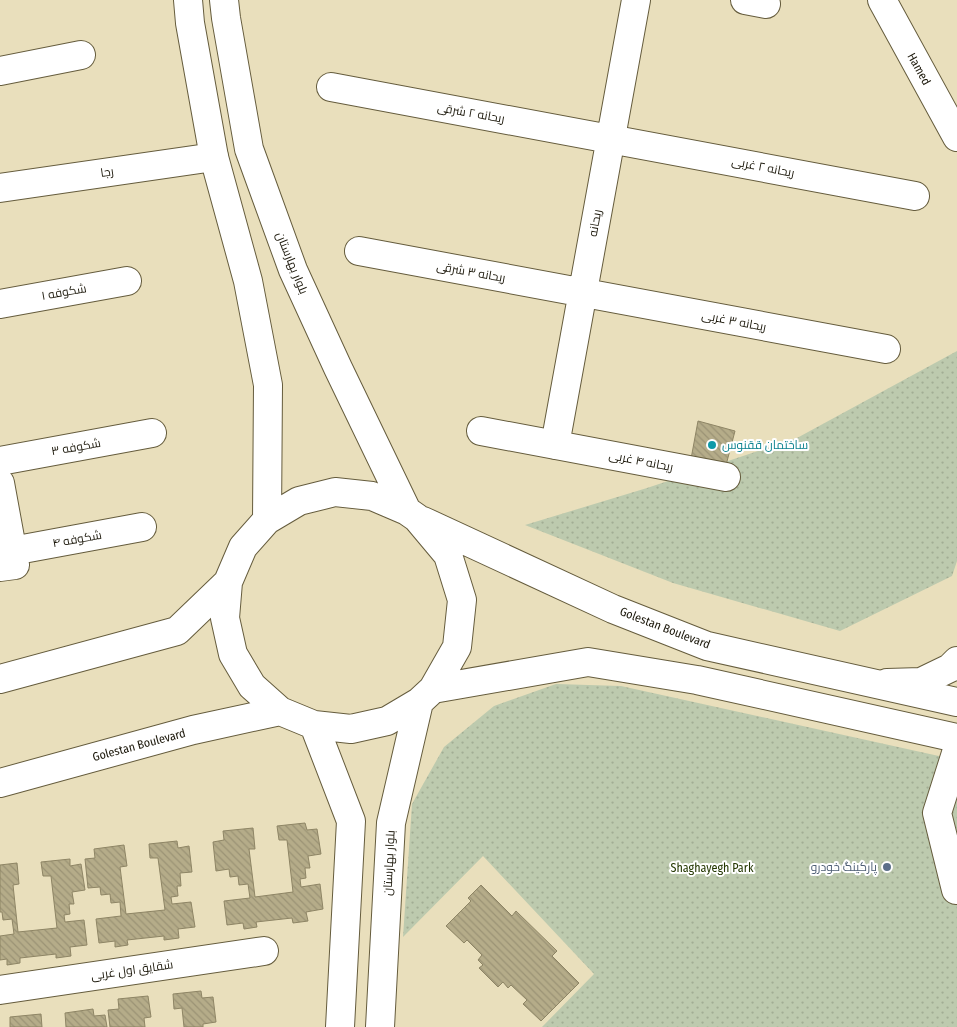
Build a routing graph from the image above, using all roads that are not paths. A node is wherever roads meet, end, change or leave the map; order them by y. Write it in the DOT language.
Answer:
graph roads {
  1 [pos="188,0"];
  2 [pos="224,0"];
  3 [pos="636,0"];
  4 [pos="882,0"];
  5 [pos="81,55"];
  6 [pos="0,72"];
  7 [pos="331,87"];
  8 [pos="957,137"];
  9 [pos="610,139"];
  10 [pos="214,157"];
  11 [pos="0,188"];
  12 [pos="915,196"];
  13 [pos="359,251"];
  14 [pos="127,281"];
  15 [pos="583,293"];
  16 [pos="0,304"];
  17 [pos="886,349"];
  18 [pos="481,431"];
  19 [pos="152,433"];
  20 [pos="555,445"];
  21 [pos="0,461"];
  22 [pos="726,477"];
  23 [pos="0,483"];
  24 [pos="412,514"];
  25 [pos="267,520"];
  26 [pos="142,527"];
  27 [pos="9,561"];
  28 [pos="228,582"];
  29 [pos="957,661"];
  30 [pos="0,679"];
  31 [pos="872,683"];
  32 [pos="426,695"];
  33 [pos="957,702"];
  34 [pos="280,711"];
  35 [pos="314,725"];
  36 [pos="957,738"];
  37 [pos="957,750"];
  38 [pos="0,783"];
  39 [pos="956,890"];
  40 [pos="264,951"];
  41 [pos="0,990"];
  42 [pos="340,1027"];
  43 [pos="380,1027"];
  1 -- 10 [label="main road"];
  2 -- 24 [label="main road, بلوار بهارستان"];
  3 -- 9 [label="main road, ریحانه"];
  4 -- 8 [label="main road, Hamed"];
  5 -- 6 [label="main road"];
  7 -- 9 [label="main road, ریحانه ۲ شرقی"];
  9 -- 12 [label="main road, ریحانه ۲ غربی"];
  9 -- 15 [label="main road, ریحانه"];
  10 -- 11 [label="main road, رجا"];
  10 -- 25 [label="main road"];
  13 -- 15 [label="main road, ریحانه ۳ شرقی"];
  14 -- 16 [label="main road, شکوفه ۱"];
  15 -- 17 [label="main road, ریحانه ۳ غربی"];
  15 -- 20 [label="main road, ریحانه"];
  18 -- 20 [label="main road, ریحانه ۴ غربی"];
  19 -- 21 [label="main road, شکوفه ۳"];
  20 -- 22 [label="main road, ریحانه ۴ غربی"];
  23 -- 27 [label="main road"];
  24 -- 25 [label="main road, Golestan Boulevard"];
  24 -- 31 [label="main road, Golestan Boulevard"];
  24 -- 32 [label="main road"];
  25 -- 28 [label="main road, Golestan Boulevard"];
  26 -- 27 [label="main road, شکوفه ۴"];
  28 -- 30 [label="main road"];
  28 -- 34 [label="main road"];
  29 -- 31 [label="main road"];
  31 -- 33 [label="main road, Golestan Boulevard"];
  32 -- 35 [label="main road"];
  32 -- 36 [label="main road"];
  32 -- 43 [label="main road, بلوار بهارستان"];
  34 -- 35 [label="main road"];
  34 -- 38 [label="main road, Golestan Boulevard"];
  35 -- 42 [label="main road"];
  37 -- 39 [label="main road"];
  40 -- 41 [label="main road, شقایق اول غربی"];
}
